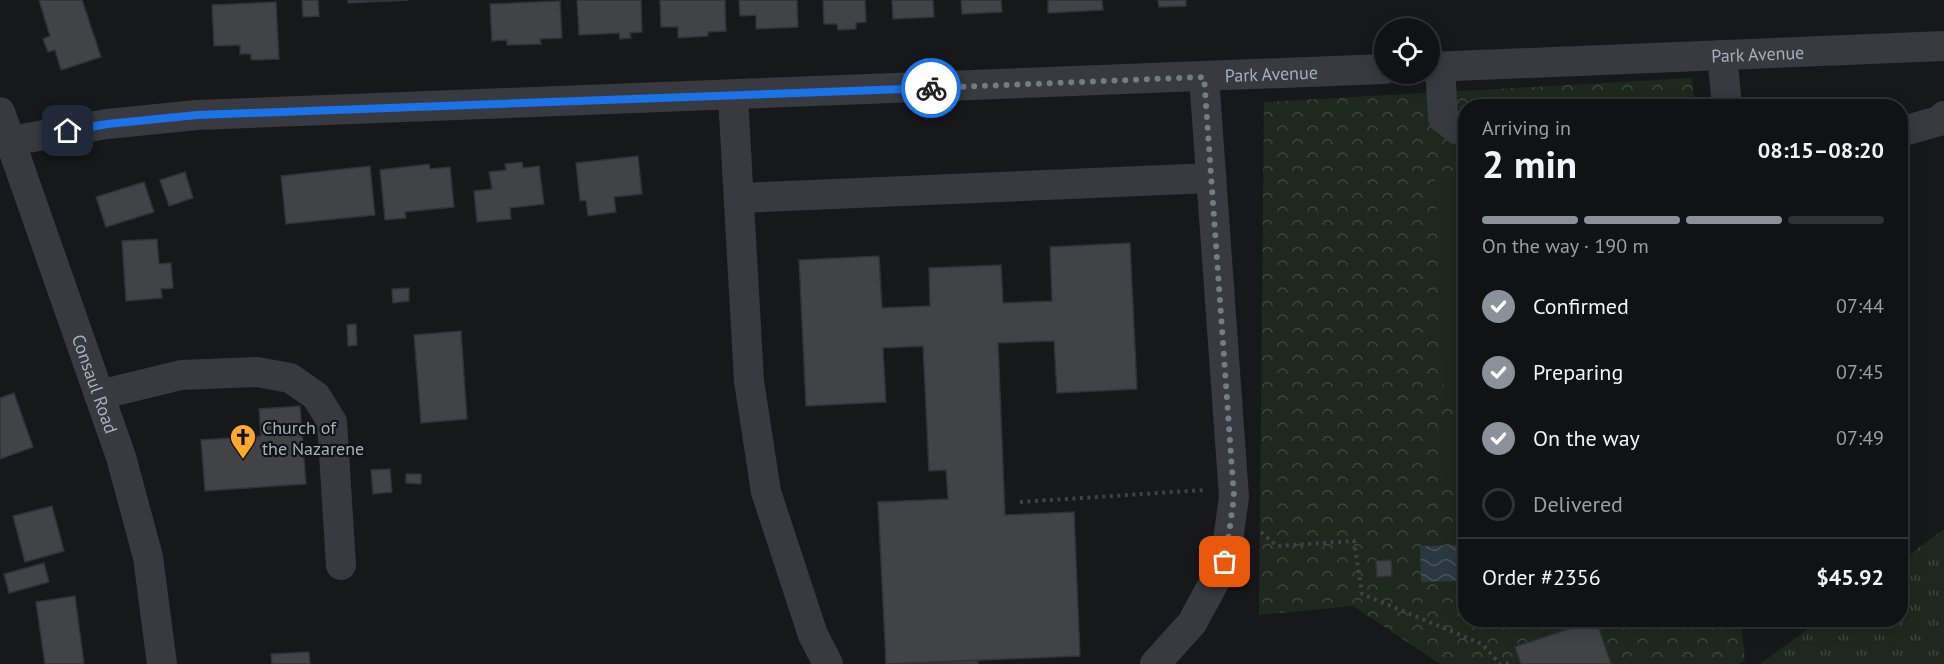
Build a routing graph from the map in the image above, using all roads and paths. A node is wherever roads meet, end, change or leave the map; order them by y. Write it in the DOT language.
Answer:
graph roads {
  1 [pos="1944,46"];
  2 [pos="1722,55"];
  3 [pos="1440,67"];
  4 [pos="1374,69"];
  5 [pos="1204,77"];
  6 [pos="1438,84"];
  7 [pos="734,96"];
  8 [pos="1725,99"];
  9 [pos="0,112"];
  10 [pos="1944,116"];
  11 [pos="1458,129"];
  12 [pos="1908,130"];
  13 [pos="10,141"];
  14 [pos="1211,178"];
  15 [pos="739,198"];
  16 [pos="99,395"];
  17 [pos="1233,488"];
  18 [pos="1020,502"];
  19 [pos="1254,527"];
  20 [pos="342,565"];
  21 [pos="1513,662"];
  22 [pos="162,664"];
  23 [pos="828,664"];
  24 [pos="1155,664"];
  25 [pos="1500,664"];
  26 [pos="1506,664"];
  1 -- 2 [label="street, Park Avenue"];
  2 -- 3 [label="street, Park Avenue"];
  2 -- 8 [label="street"];
  4 -- 5 [label="street, Park Avenue"];
  5 -- 7 [label="street, Park Avenue"];
  5 -- 14 [label="street"];
  6 -- 11 [label="street"];
  7 -- 13 [label="street, Park Avenue"];
  7 -- 15 [label="street"];
  9 -- 13 [label="street, Consaul Road"];
  10 -- 12 [label="street"];
  13 -- 16 [label="street, Consaul Road"];
  14 -- 15 [label="street"];
  14 -- 17 [label="street"];
  15 -- 23 [label="street"];
  16 -- 20 [label="street"];
  16 -- 22 [label="street, Consaul Road"];
  17 -- 18 [label="path"];
  17 -- 24 [label="street"];
  19 -- 25 [label="path"];
  21 -- 26 [label="path"];
}
